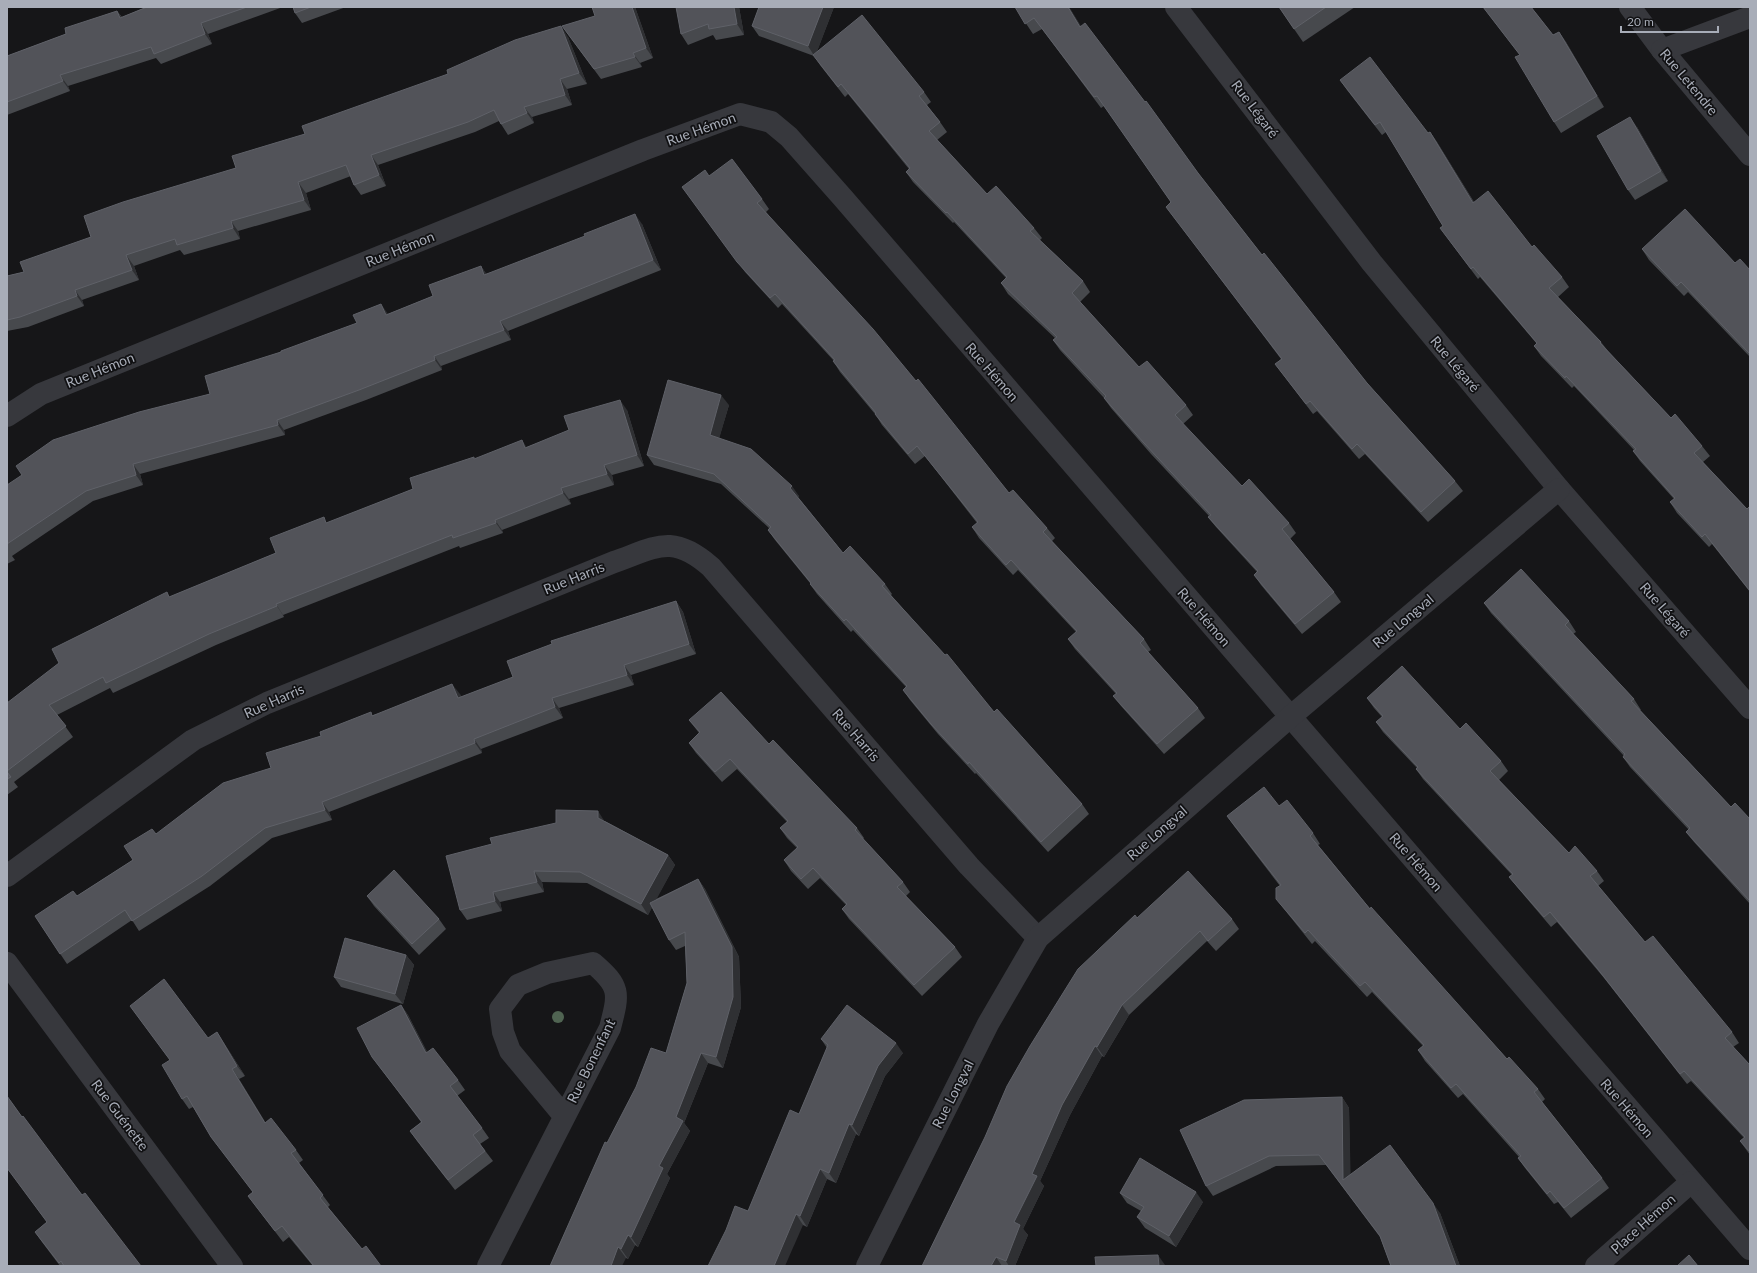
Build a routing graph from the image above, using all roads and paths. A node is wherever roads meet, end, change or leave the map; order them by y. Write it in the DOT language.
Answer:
graph roads {
  1 [pos="1176,7"];
  2 [pos="1630,7"];
  3 [pos="1750,17"];
  4 [pos="1662,50"];
  5 [pos="1750,155"];
  6 [pos="7,416"];
  7 [pos="1559,490"];
  8 [pos="1750,708"];
  9 [pos="1290,717"];
  10 [pos="7,876"];
  11 [pos="1038,938"];
  12 [pos="7,963"];
  13 [pos="564,1116"];
  14 [pos="1690,1182"];
  15 [pos="1750,1249"];
  16 [pos="232,1266"];
  17 [pos="488,1266"];
  18 [pos="867,1266"];
  19 [pos="1596,1266"];
  1 -- 7 [label="street, Rue Légaré"];
  2 -- 4 [label="street, Rue Letendre"];
  3 -- 4 [label="street"];
  4 -- 5 [label="street, Rue Letendre"];
  6 -- 9 [label="street, Rue Hémon"];
  7 -- 8 [label="street, Rue Légaré"];
  7 -- 9 [label="street, Rue Longval"];
  9 -- 11 [label="street, Rue Longval"];
  9 -- 14 [label="street, Rue Hémon"];
  10 -- 11 [label="street, Rue Harris"];
  11 -- 18 [label="street, Rue Longval"];
  12 -- 16 [label="street, Rue Guénette"];
  13 -- 13 [label="street, Rue Bonenfant"];
  13 -- 17 [label="street, Rue Bonenfant"];
  14 -- 15 [label="street, Rue Hémon"];
  14 -- 19 [label="street, Place Hémon"];
}
